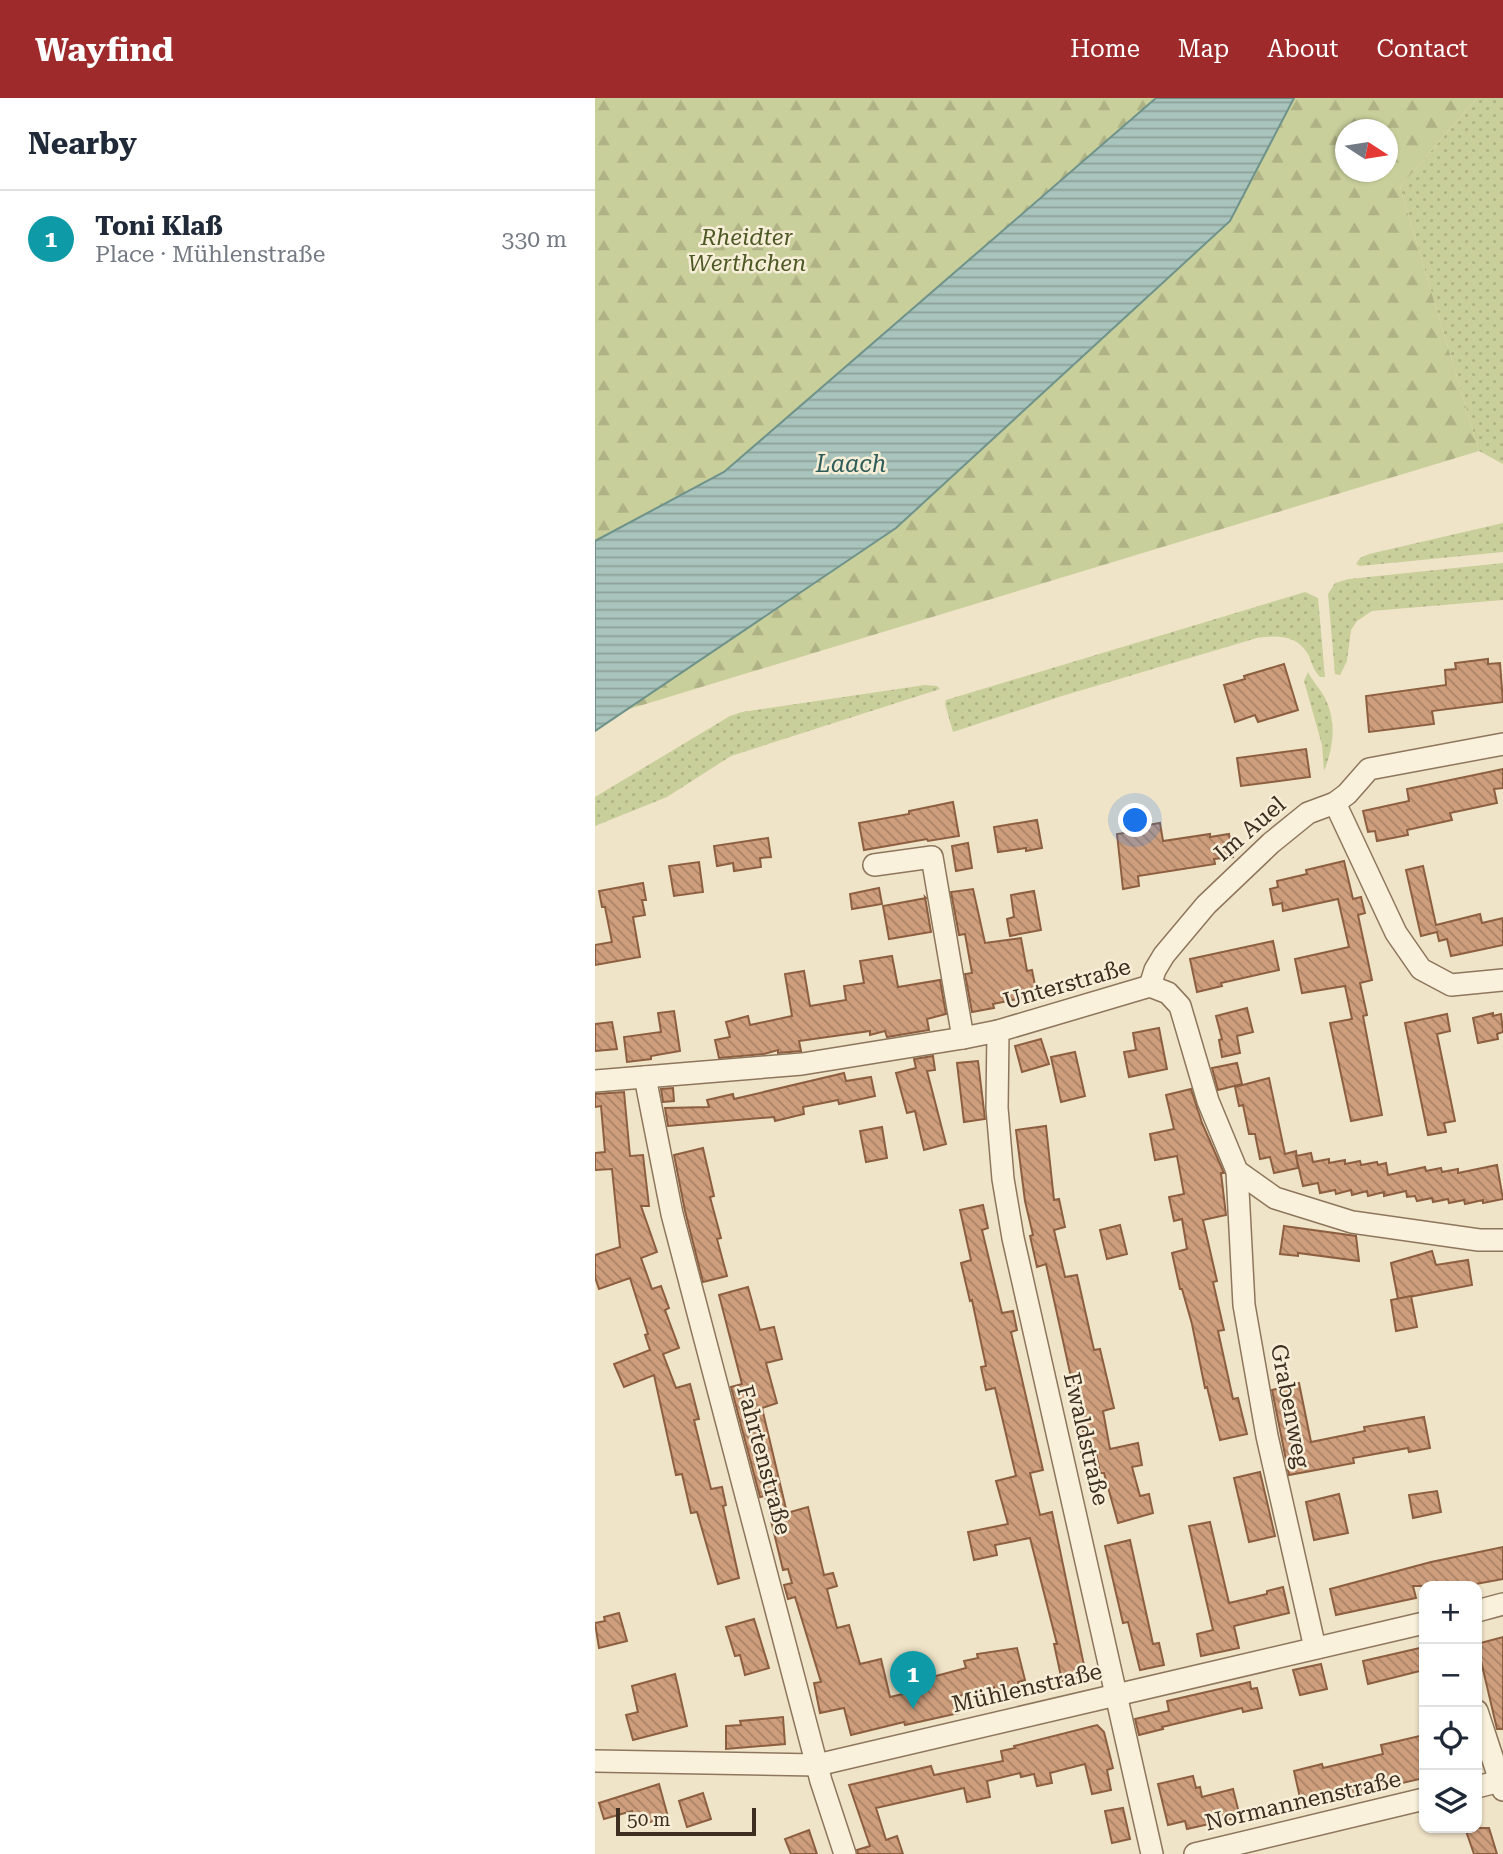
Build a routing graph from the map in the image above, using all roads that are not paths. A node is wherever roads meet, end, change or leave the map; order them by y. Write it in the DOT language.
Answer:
graph roads {
  1 [pos="1503,744"];
  2 [pos="1335,803"];
  3 [pos="874,865"];
  4 [pos="1503,980"];
  5 [pos="1150,986"];
  6 [pos="997,1031"];
  7 [pos="963,1038"];
  8 [pos="645,1077"];
  9 [pos="595,1081"];
  10 [pos="1237,1171"];
  11 [pos="1503,1240"];
  12 [pos="1503,1604"];
  13 [pos="1482,1610"];
  14 [pos="1419,1624"];
  15 [pos="1315,1648"];
  16 [pos="1117,1694"];
  17 [pos="1482,1726"];
  18 [pos="595,1761"];
  19 [pos="817,1765"];
  20 [pos="1502,1786"];
  21 [pos="1482,1787"];
  22 [pos="1419,1801"];
  23 [pos="845,1854"];
  24 [pos="1152,1854"];
  25 [pos="1195,1854"];
  1 -- 2 [label="street, Im Auel"];
  2 -- 4 [label="street"];
  2 -- 5 [label="street, Im Auel"];
  3 -- 7 [label="street"];
  5 -- 6 [label="street, Unterstraße"];
  5 -- 10 [label="street, Unterstraße"];
  6 -- 7 [label="street, Unterstraße"];
  6 -- 16 [label="street, Ewaldstraße"];
  7 -- 8 [label="street, Unterstraße"];
  8 -- 9 [label="street, Unterstraße"];
  8 -- 19 [label="street, Fahrtenstraße"];
  10 -- 11 [label="street"];
  10 -- 15 [label="street, Grabenweg"];
  12 -- 13 [label="street"];
  14 -- 15 [label="street, Mühlenstraße"];
  15 -- 16 [label="street, Mühlenstraße"];
  16 -- 19 [label="street, Mühlenstraße"];
  16 -- 24 [label="street, Ewaldstraße"];
  17 -- 20 [label="street"];
  18 -- 19 [label="street, Mühlenstraße"];
  19 -- 23 [label="street, Fahrtenstraße"];
  20 -- 21 [label="street"];
  22 -- 25 [label="street, Normannenstraße"];
}
